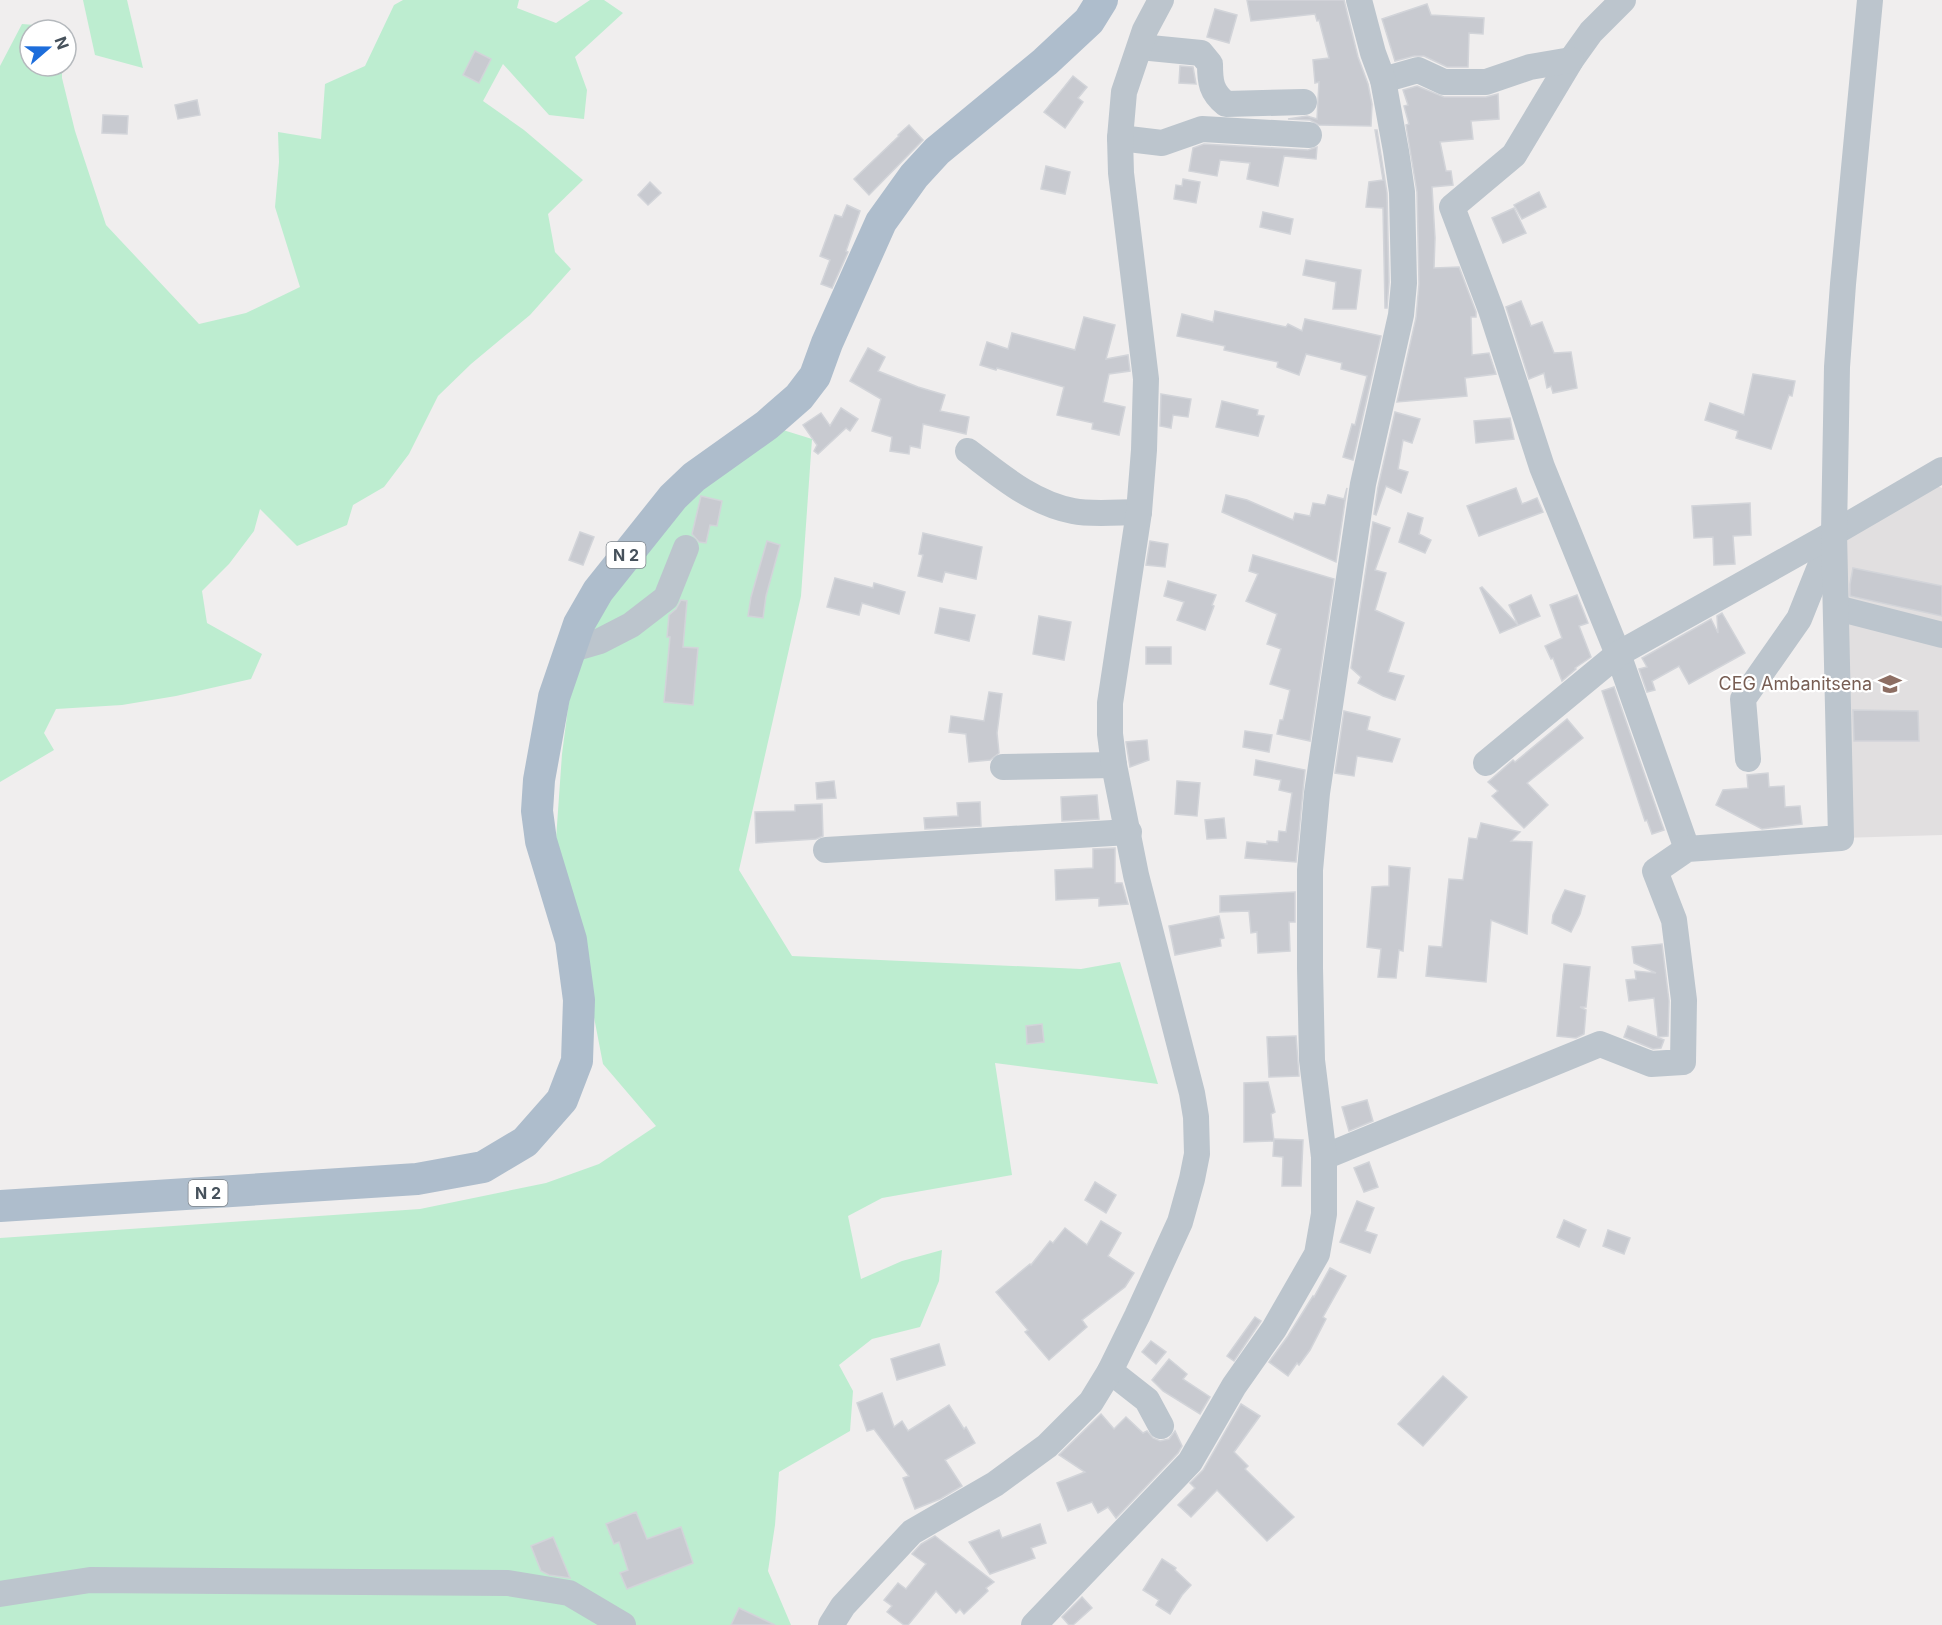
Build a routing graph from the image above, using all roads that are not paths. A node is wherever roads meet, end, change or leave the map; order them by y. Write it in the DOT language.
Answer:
graph roads {
  1 [pos="1102,0"];
  2 [pos="1161,0"];
  3 [pos="1359,0"];
  4 [pos="1623,0"];
  5 [pos="1870,0"];
  6 [pos="1140,47"];
  7 [pos="1571,60"];
  8 [pos="1383,80"];
  9 [pos="1304,102"];
  10 [pos="1309,135"];
  11 [pos="1120,138"];
  12 [pos="968,451"];
  13 [pos="1942,470"];
  14 [pos="1139,512"];
  15 [pos="1834,533"];
  16 [pos="686,548"];
  17 [pos="1837,608"];
  18 [pos="1942,635"];
  19 [pos="569,650"];
  20 [pos="1618,654"];
  21 [pos="1748,759"];
  22 [pos="1486,763"];
  23 [pos="1114,765"];
  24 [pos="1003,767"];
  25 [pos="1129,832"];
  26 [pos="1687,849"];
  27 [pos="826,850"];
  28 [pos="1324,1157"];
  29 [pos="0,1206"];
  30 [pos="1110,1371"];
  31 [pos="1161,1426"];
  32 [pos="0,1594"];
  33 [pos="623,1625"];
  34 [pos="831,1625"];
  35 [pos="1034,1625"];
  1 -- 19 [label="main road, N 2"];
  2 -- 6 [label="street"];
  3 -- 8 [label="street"];
  4 -- 7 [label="street"];
  5 -- 15 [label="street"];
  6 -- 9 [label="street"];
  6 -- 11 [label="street"];
  7 -- 8 [label="street"];
  7 -- 20 [label="street"];
  8 -- 28 [label="street"];
  10 -- 11 [label="street"];
  11 -- 14 [label="street"];
  12 -- 14 [label="street"];
  13 -- 15 [label="street"];
  14 -- 23 [label="street"];
  15 -- 17 [label="street"];
  15 -- 20 [label="street"];
  15 -- 21 [label="street"];
  16 -- 19 [label="street"];
  17 -- 18 [label="street"];
  17 -- 26 [label="street"];
  19 -- 29 [label="main road, N 2"];
  20 -- 22 [label="street"];
  20 -- 26 [label="street"];
  23 -- 24 [label="street"];
  23 -- 25 [label="street"];
  25 -- 27 [label="street"];
  25 -- 30 [label="street"];
  26 -- 28 [label="street"];
  28 -- 35 [label="street"];
  30 -- 31 [label="street"];
  30 -- 34 [label="street"];
  32 -- 33 [label="street"];
}
